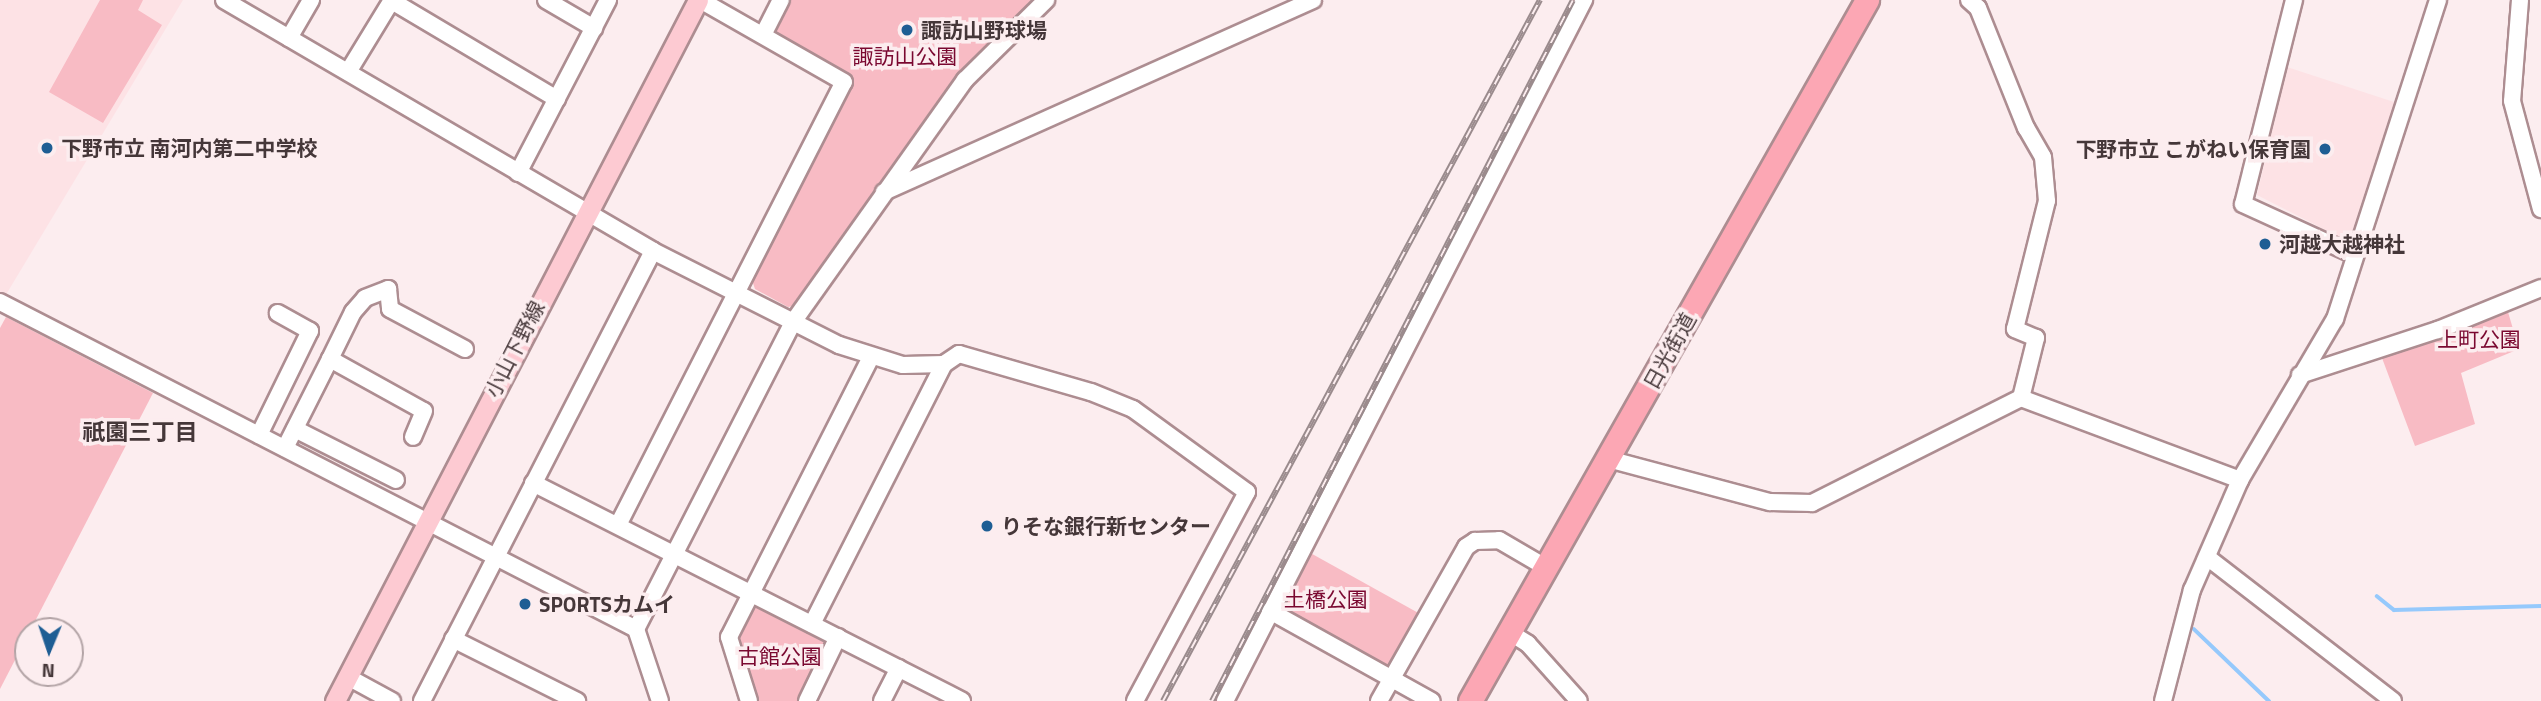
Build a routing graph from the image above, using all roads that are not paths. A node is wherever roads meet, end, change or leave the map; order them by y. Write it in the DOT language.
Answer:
graph roads {
  1 [pos="224,0"];
  2 [pos="312,0"];
  3 [pos="392,0"];
  4 [pos="546,0"];
  5 [pos="608,0"];
  6 [pos="699,0"];
  7 [pos="781,0"];
  8 [pos="1046,0"];
  9 [pos="1313,0"];
  10 [pos="1584,0"];
  11 [pos="1867,0"];
  12 [pos="1969,0"];
  13 [pos="2294,0"];
  14 [pos="2438,0"];
  15 [pos="2520,0"];
  16 [pos="594,28"];
  17 [pos="763,35"];
  18 [pos="289,37"];
  19 [pos="348,72"];
  20 [pos="557,99"];
  21 [pos="518,173"];
  22 [pos="884,192"];
  23 [pos="2541,209"];
  24 [pos="585,212"];
  25 [pos="653,251"];
  26 [pos="2353,254"];
  27 [pos="2541,288"];
  28 [pos="734,294"];
  29 [pos="0,302"];
  30 [pos="278,313"];
  31 [pos="793,322"];
  32 [pos="465,349"];
  33 [pos="871,357"];
  34 [pos="330,359"];
  35 [pos="944,364"];
  36 [pos="2300,375"];
  37 [pos="2021,398"];
  38 [pos="295,429"];
  39 [pos="259,435"];
  40 [pos="413,436"];
  41 [pos="285,448"];
  42 [pos="1608,459"];
  43 [pos="396,480"];
  44 [pos="2240,480"];
  45 [pos="534,483"];
  46 [pos="425,521"];
  47 [pos="618,525"];
  48 [pos="675,554"];
  49 [pos="2207,556"];
  50 [pos="495,559"];
  51 [pos="1547,568"];
  52 [pos="751,593"];
  53 [pos="1269,611"];
  54 [pos="812,624"];
  55 [pos="636,629"];
  56 [pos="1509,632"];
  57 [pos="838,637"];
  58 [pos="453,639"];
  59 [pos="899,668"];
  60 [pos="348,677"];
  61 [pos="1391,678"];
  62 [pos="335,701"];
  63 [pos="392,701"];
  64 [pos="422,701"];
  65 [pos="577,701"];
  66 [pos="660,701"];
  67 [pos="750,701"];
  68 [pos="807,701"];
  69 [pos="881,701"];
  70 [pos="962,701"];
  71 [pos="1135,701"];
  72 [pos="1225,701"];
  73 [pos="1379,701"];
  74 [pos="1432,701"];
  75 [pos="1470,701"];
  76 [pos="1579,701"];
  77 [pos="2163,701"];
  78 [pos="2393,701"];
  1 -- 18 [label="street"];
  2 -- 18 [label="street"];
  3 -- 19 [label="street"];
  3 -- 20 [label="street"];
  4 -- 16 [label="street"];
  5 -- 16 [label="street"];
  6 -- 17 [label="street"];
  6 -- 24 [label="main road, 小山下野線"];
  7 -- 17 [label="street"];
  8 -- 22 [label="street"];
  9 -- 22 [label="street"];
  10 -- 53 [label="street"];
  11 -- 42 [label="highway, 日光街道"];
  12 -- 37 [label="street"];
  13 -- 26 [label="street"];
  14 -- 26 [label="street"];
  15 -- 23 [label="street"];
  16 -- 20 [label="street"];
  17 -- 28 [label="street"];
  18 -- 19 [label="street"];
  19 -- 21 [label="street"];
  20 -- 21 [label="street"];
  21 -- 24 [label="street"];
  22 -- 31 [label="street"];
  24 -- 25 [label="street"];
  24 -- 46 [label="main road, 小山下野線"];
  25 -- 28 [label="street"];
  25 -- 45 [label="street"];
  26 -- 36 [label="street"];
  27 -- 36 [label="street"];
  28 -- 31 [label="street"];
  28 -- 47 [label="street"];
  29 -- 39 [label="street"];
  30 -- 39 [label="street"];
  31 -- 33 [label="street"];
  31 -- 48 [label="street"];
  32 -- 34 [label="street"];
  33 -- 35 [label="street"];
  33 -- 52 [label="street"];
  34 -- 38 [label="street"];
  34 -- 40 [label="street"];
  35 -- 54 [label="street"];
  35 -- 71 [label="street"];
  36 -- 44 [label="street"];
  37 -- 42 [label="street"];
  37 -- 44 [label="street"];
  38 -- 41 [label="street"];
  38 -- 43 [label="street"];
  39 -- 41 [label="street"];
  41 -- 46 [label="street"];
  42 -- 51 [label="highway, 日光街道"];
  44 -- 49 [label="street"];
  45 -- 47 [label="street"];
  45 -- 50 [label="street"];
  46 -- 50 [label="street"];
  46 -- 60 [label="main road, 小山下野線"];
  47 -- 48 [label="street"];
  48 -- 52 [label="street"];
  48 -- 55 [label="street"];
  49 -- 77 [label="street"];
  49 -- 78 [label="street"];
  50 -- 55 [label="street"];
  50 -- 58 [label="street"];
  51 -- 56 [label="highway, 日光街道"];
  51 -- 61 [label="street"];
  52 -- 54 [label="street"];
  52 -- 67 [label="street"];
  53 -- 61 [label="street"];
  53 -- 72 [label="street"];
  54 -- 57 [label="street"];
  55 -- 66 [label="street"];
  56 -- 75 [label="highway, 日光街道"];
  56 -- 76 [label="street"];
  57 -- 59 [label="street"];
  57 -- 68 [label="street"];
  58 -- 64 [label="street"];
  58 -- 65 [label="street"];
  59 -- 69 [label="street"];
  59 -- 70 [label="street"];
  60 -- 62 [label="main road, 小山下野線"];
  60 -- 63 [label="street"];
  61 -- 73 [label="street"];
  61 -- 74 [label="street"];
}
